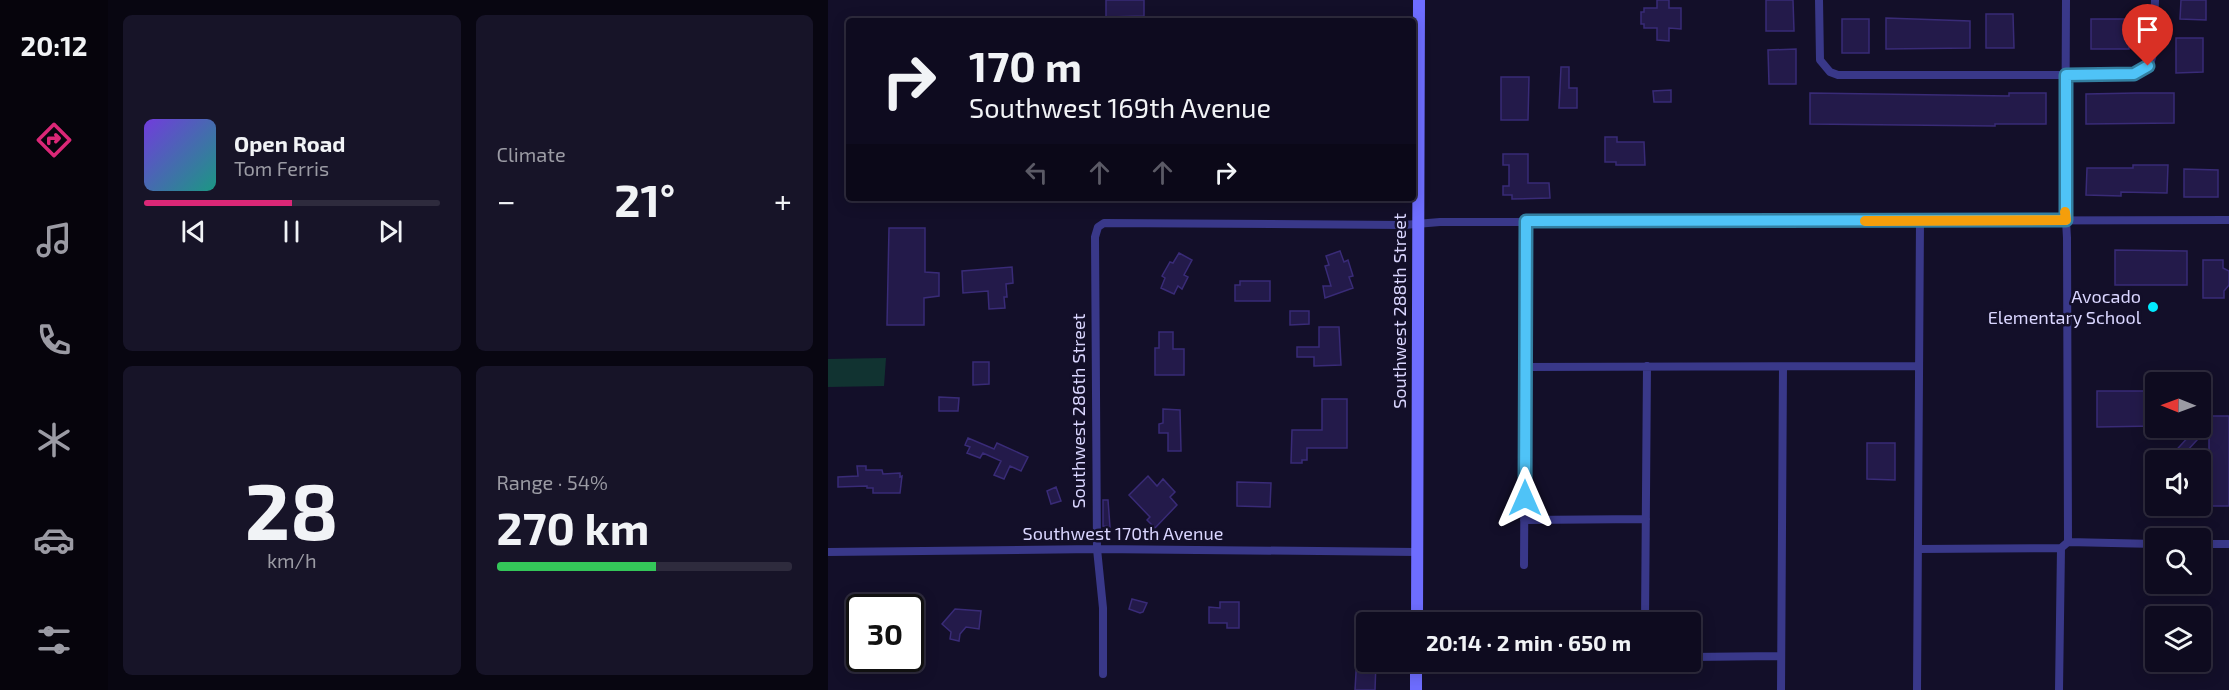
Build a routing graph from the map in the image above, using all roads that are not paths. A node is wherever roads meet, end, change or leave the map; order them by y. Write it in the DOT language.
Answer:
graph roads {
  1 [pos="1419,0"];
  2 [pos="1819,0"];
  3 [pos="2066,0"];
  4 [pos="2155,0"];
  5 [pos="2066,75"];
  6 [pos="2066,220"];
  7 [pos="2229,220"];
  8 [pos="1526,221"];
  9 [pos="1920,221"];
  10 [pos="1418,224"];
  11 [pos="1647,366"];
  12 [pos="1919,366"];
  13 [pos="1525,367"];
  14 [pos="1783,367"];
  15 [pos="1646,519"];
  16 [pos="1524,520"];
  17 [pos="2145,543"];
  18 [pos="2211,544"];
  19 [pos="2229,544"];
  20 [pos="2064,545"];
  21 [pos="1097,549"];
  22 [pos="1918,549"];
  23 [pos="828,552"];
  24 [pos="1417,552"];
  25 [pos="1524,565"];
  26 [pos="1417,612"];
  27 [pos="1645,612"];
  28 [pos="1781,656"];
  29 [pos="1701,657"];
  30 [pos="1416,672"];
  31 [pos="1103,674"];
  32 [pos="1416,690"];
  33 [pos="1781,690"];
  34 [pos="1917,690"];
  35 [pos="2059,690"];
  1 -- 10 [label="street, Southwest 288th Street"];
  2 -- 5 [label="street"];
  3 -- 5 [label="street"];
  4 -- 5 [label="street"];
  5 -- 6 [label="street"];
  6 -- 7 [label="street"];
  6 -- 9 [label="street"];
  6 -- 20 [label="street"];
  8 -- 9 [label="street"];
  8 -- 10 [label="street"];
  8 -- 13 [label="street"];
  9 -- 12 [label="street"];
  10 -- 21 [label="street, Southwest 286th Street"];
  10 -- 24 [label="street, Southwest 288th Street"];
  11 -- 13 [label="street"];
  11 -- 14 [label="street"];
  11 -- 15 [label="street"];
  12 -- 14 [label="street"];
  12 -- 22 [label="street"];
  13 -- 16 [label="street"];
  14 -- 28 [label="street"];
  15 -- 16 [label="street"];
  15 -- 27 [label="street"];
  16 -- 25 [label="street"];
  17 -- 20 [label="street"];
  18 -- 19 [label="street"];
  20 -- 22 [label="street"];
  20 -- 35 [label="street"];
  21 -- 23 [label="street, Southwest 170th Avenue"];
  21 -- 24 [label="street, Southwest 170th Avenue"];
  21 -- 31 [label="street, Southwest 286th Street"];
  22 -- 34 [label="street"];
  24 -- 26 [label="street, Southwest 288th Street"];
  28 -- 29 [label="street"];
  28 -- 33 [label="street"];
  30 -- 32 [label="street"];
}
